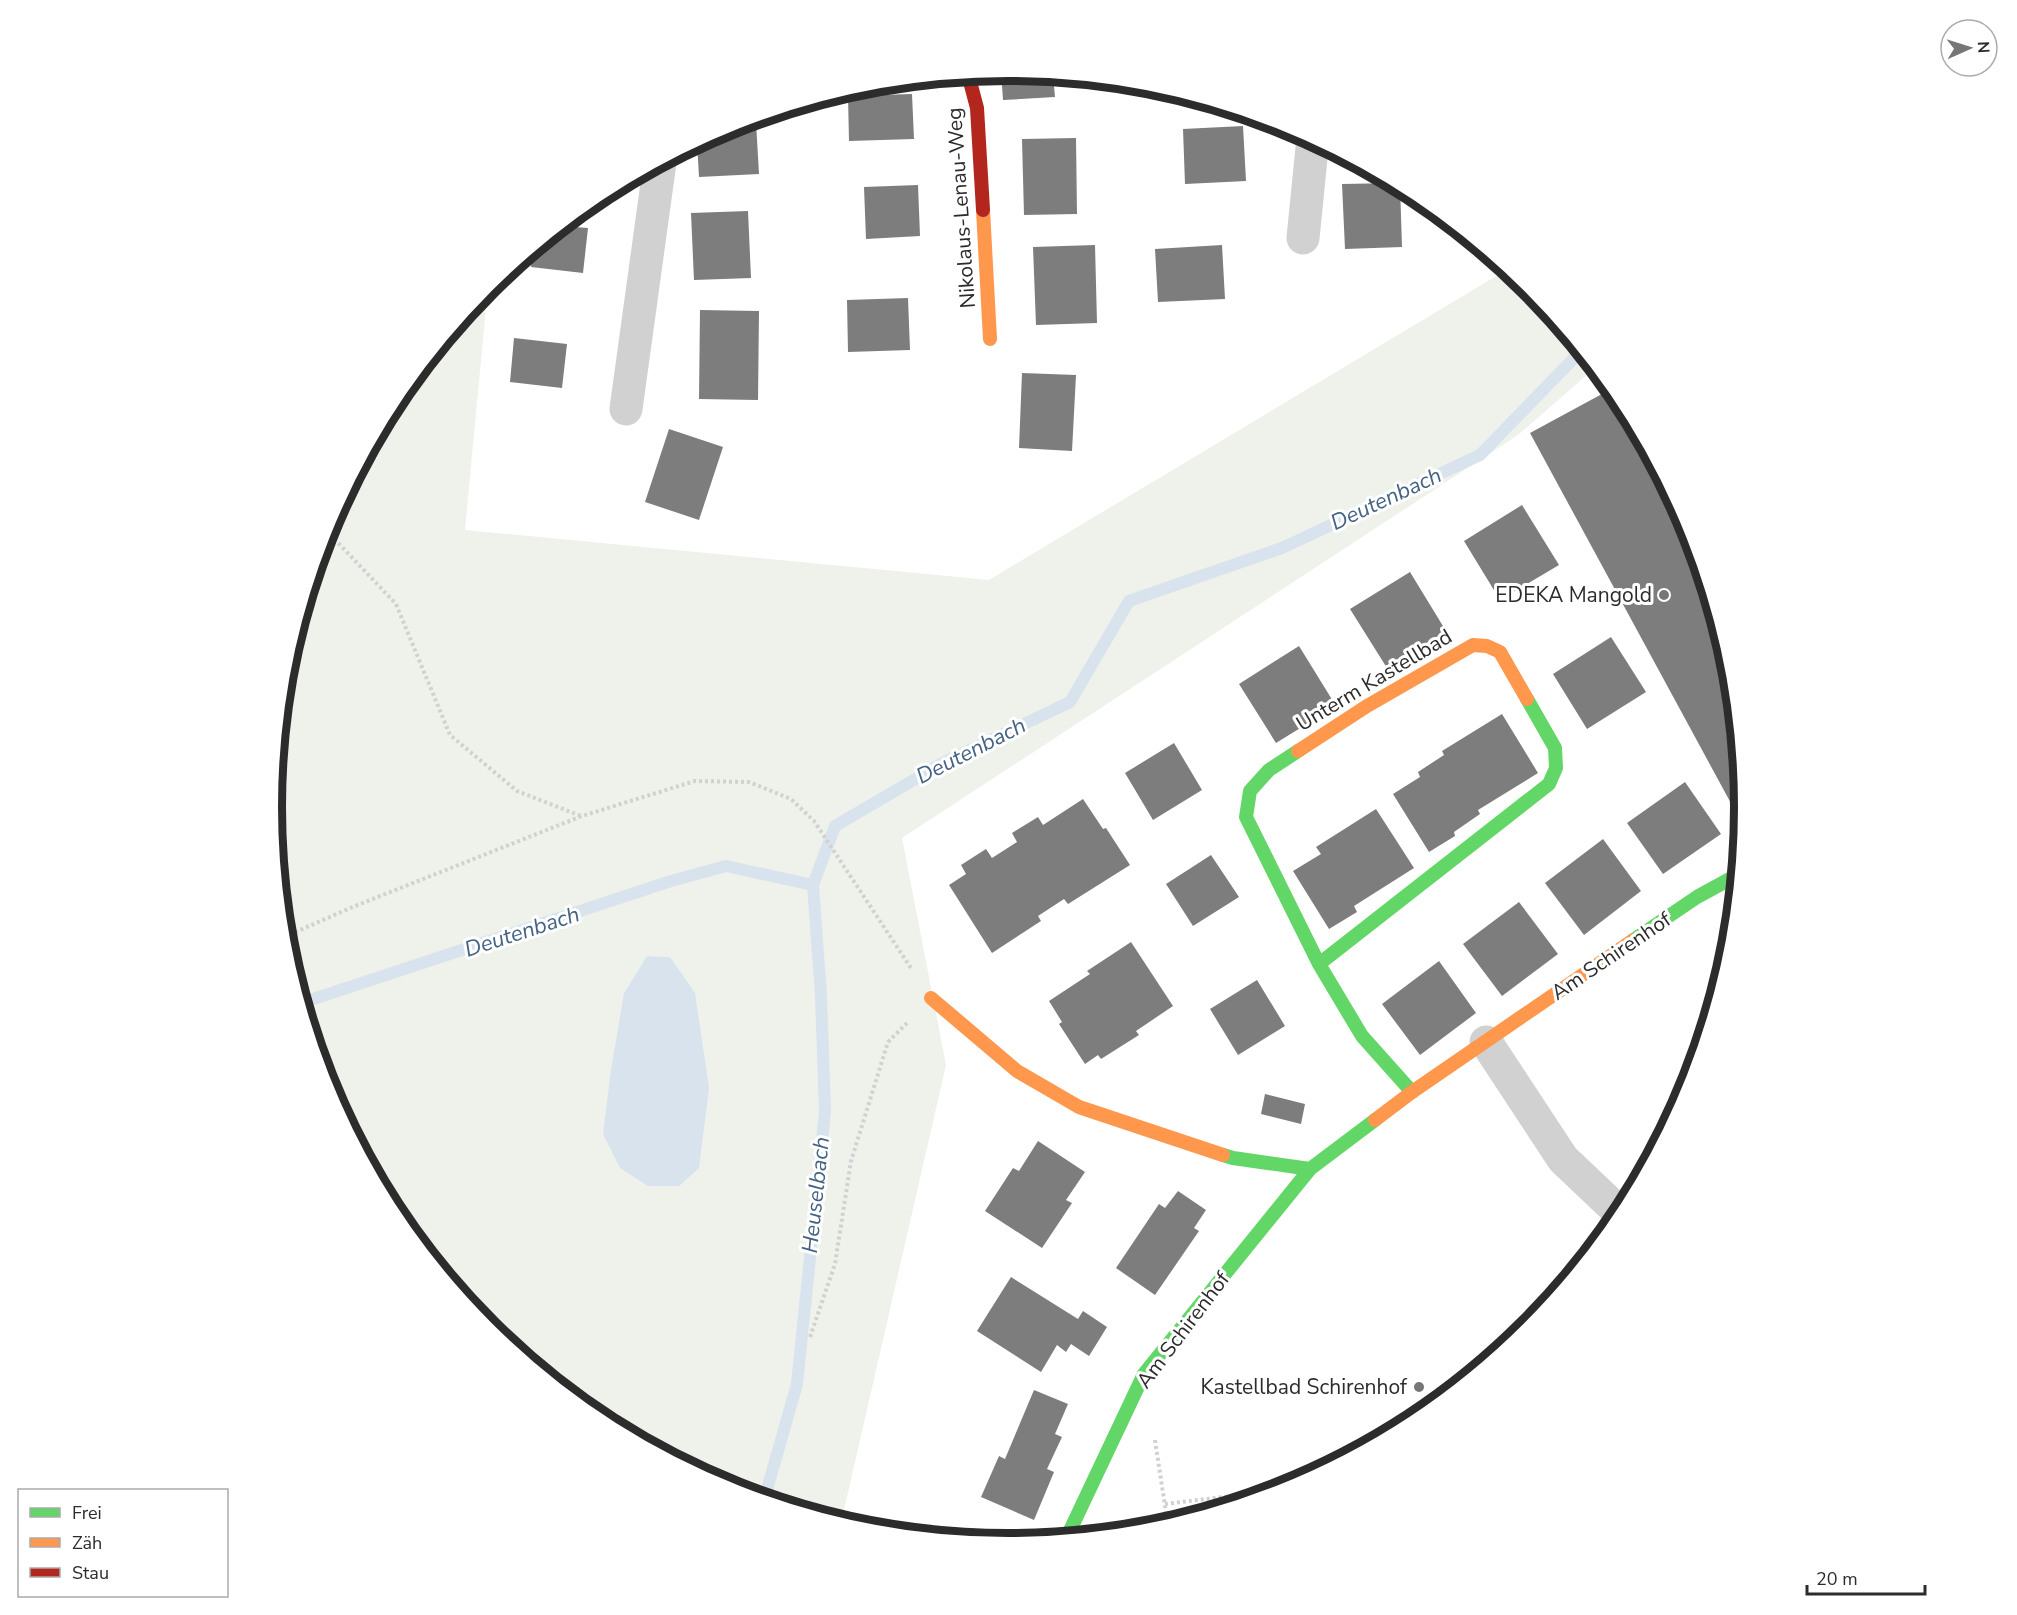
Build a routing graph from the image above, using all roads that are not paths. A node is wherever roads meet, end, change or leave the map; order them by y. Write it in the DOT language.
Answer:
graph roads {
  1 [pos="970,83"];
  2 [pos="1312,148"];
  3 [pos="659,171"];
  4 [pos="1303,238"];
  5 [pos="990,339"];
  6 [pos="626,409"];
  7 [pos="1731,878"];
  8 [pos="1319,964"];
  9 [pos="931,998"];
  10 [pos="1486,1042"];
  11 [pos="1412,1092"];
  12 [pos="1310,1169"];
  13 [pos="1615,1208"];
  14 [pos="1070,1531"];
  1 -- 5 [label="street, Nikolaus-Lenau-Weg"];
  2 -- 4 [label="street"];
  3 -- 6 [label="street"];
  7 -- 10 [label="street, Am Schirenhof"];
  8 -- 8 [label="street, Unterm Kastellbad"];
  8 -- 11 [label="street, Unterm Kastellbad"];
  9 -- 12 [label="street"];
  10 -- 11 [label="street, Am Schirenhof"];
  10 -- 13 [label="street"];
  11 -- 12 [label="street, Am Schirenhof"];
  12 -- 14 [label="street, Am Schirenhof"];
}
